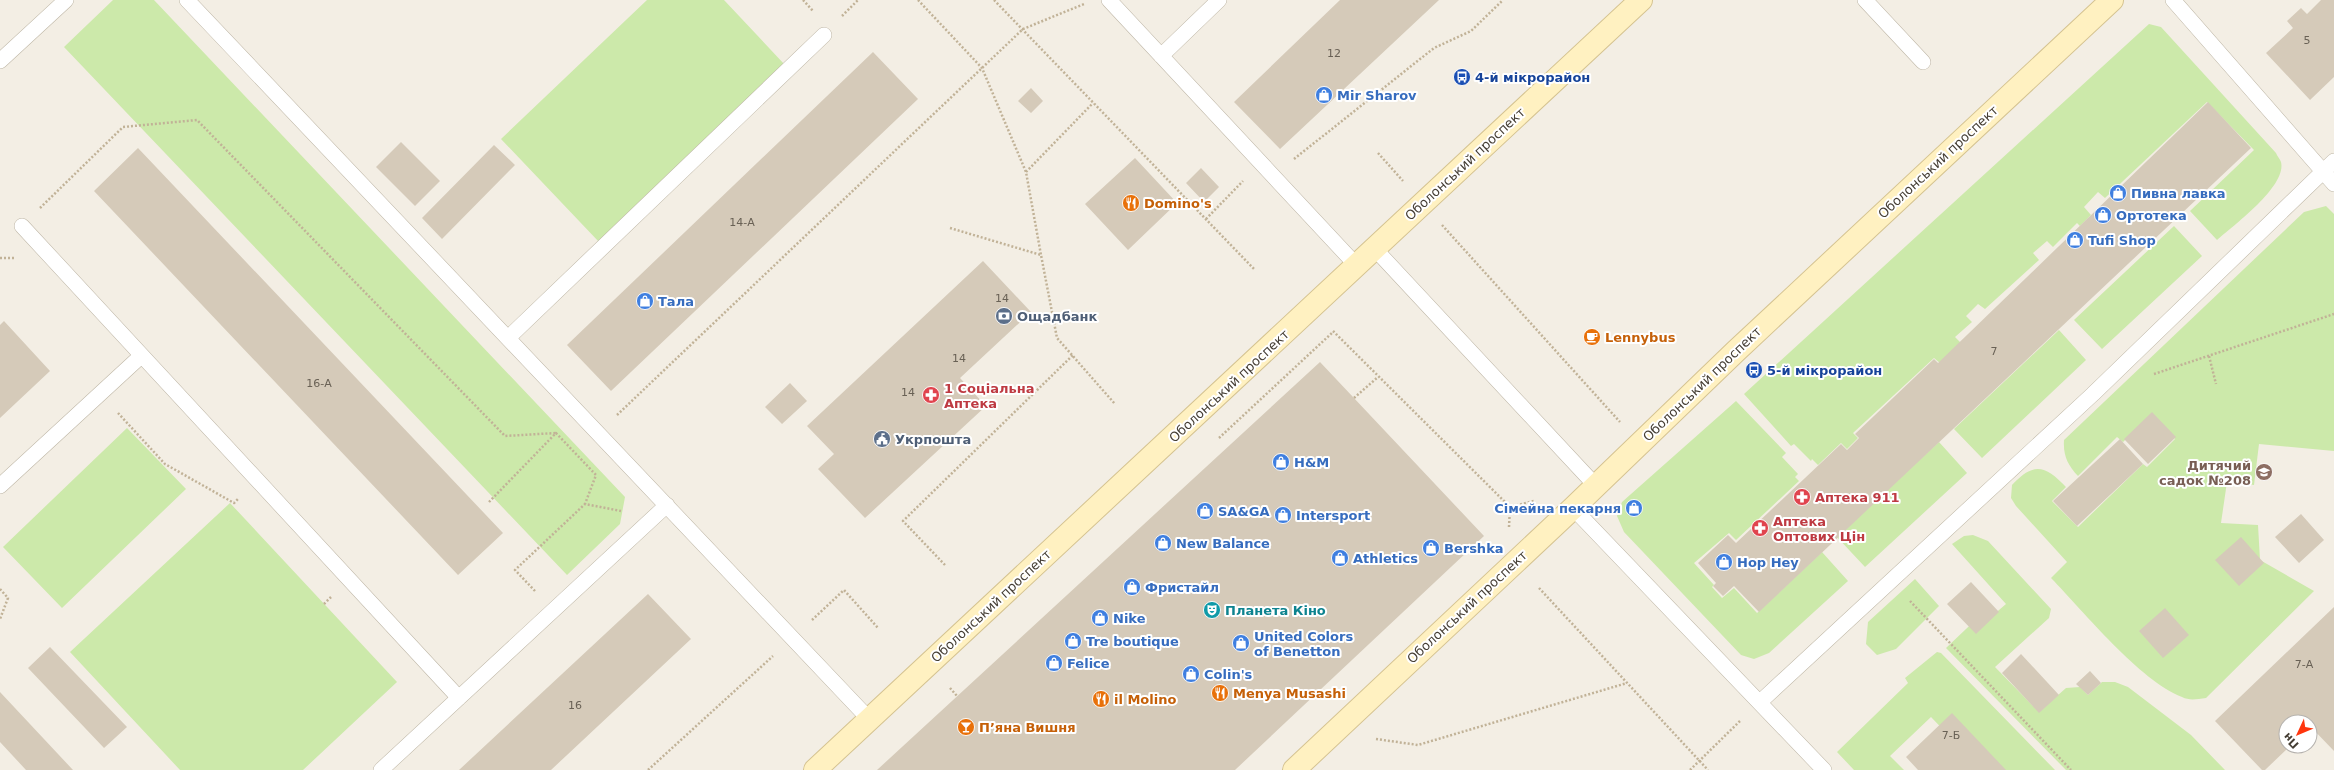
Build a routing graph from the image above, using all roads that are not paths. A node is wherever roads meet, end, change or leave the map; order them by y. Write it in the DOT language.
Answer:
graph roads {
  1 [pos="66,0"];
  2 [pos="187,0"];
  3 [pos="1108,0"];
  4 [pos="1219,0"];
  5 [pos="1641,0"];
  6 [pos="1865,0"];
  7 [pos="2112,0"];
  8 [pos="2173,0"];
  9 [pos="824,35"];
  10 [pos="1161,56"];
  11 [pos="0,61"];
  12 [pos="1923,62"];
  13 [pos="2334,161"];
  14 [pos="2322,172"];
  15 [pos="2334,184"];
  16 [pos="22,226"];
  17 [pos="1375,249"];
  18 [pos="1357,266"];
  19 [pos="508,338"];
  20 [pos="141,356"];
  21 [pos="0,486"];
  22 [pos="1596,486"];
  23 [pos="667,505"];
  24 [pos="1574,508"];
  25 [pos="459,698"];
  26 [pos="1760,702"];
  27 [pos="870,719"];
  28 [pos="381,770"];
  29 [pos="815,770"];
  30 [pos="1294,770"];
  31 [pos="1824,770"];
  1 -- 11 [label="lane"];
  2 -- 19 [label="lane"];
  3 -- 10 [label="lane"];
  4 -- 10 [label="lane"];
  5 -- 17 [label="main road, Оболонський проспект"];
  6 -- 12 [label="lane"];
  7 -- 22 [label="main road, Оболонський проспект"];
  8 -- 14 [label="lane"];
  9 -- 19 [label="lane"];
  10 -- 18 [label="lane"];
  13 -- 14 [label="lane"];
  14 -- 15 [label="lane"];
  14 -- 26 [label="lane"];
  16 -- 20 [label="lane"];
  17 -- 18 [label="main road, Оболонський проспект"];
  17 -- 22 [label="lane"];
  18 -- 27 [label="main road, Оболонський проспект"];
  19 -- 23 [label="lane"];
  20 -- 21 [label="lane"];
  20 -- 25 [label="lane"];
  22 -- 24 [label="main road, Оболонський проспект"];
  23 -- 25 [label="lane"];
  23 -- 27 [label="lane"];
  24 -- 26 [label="lane"];
  24 -- 30 [label="main road, Оболонський проспект"];
  25 -- 28 [label="lane"];
  26 -- 31 [label="lane"];
  27 -- 29 [label="main road, Оболонський проспект"];
}
